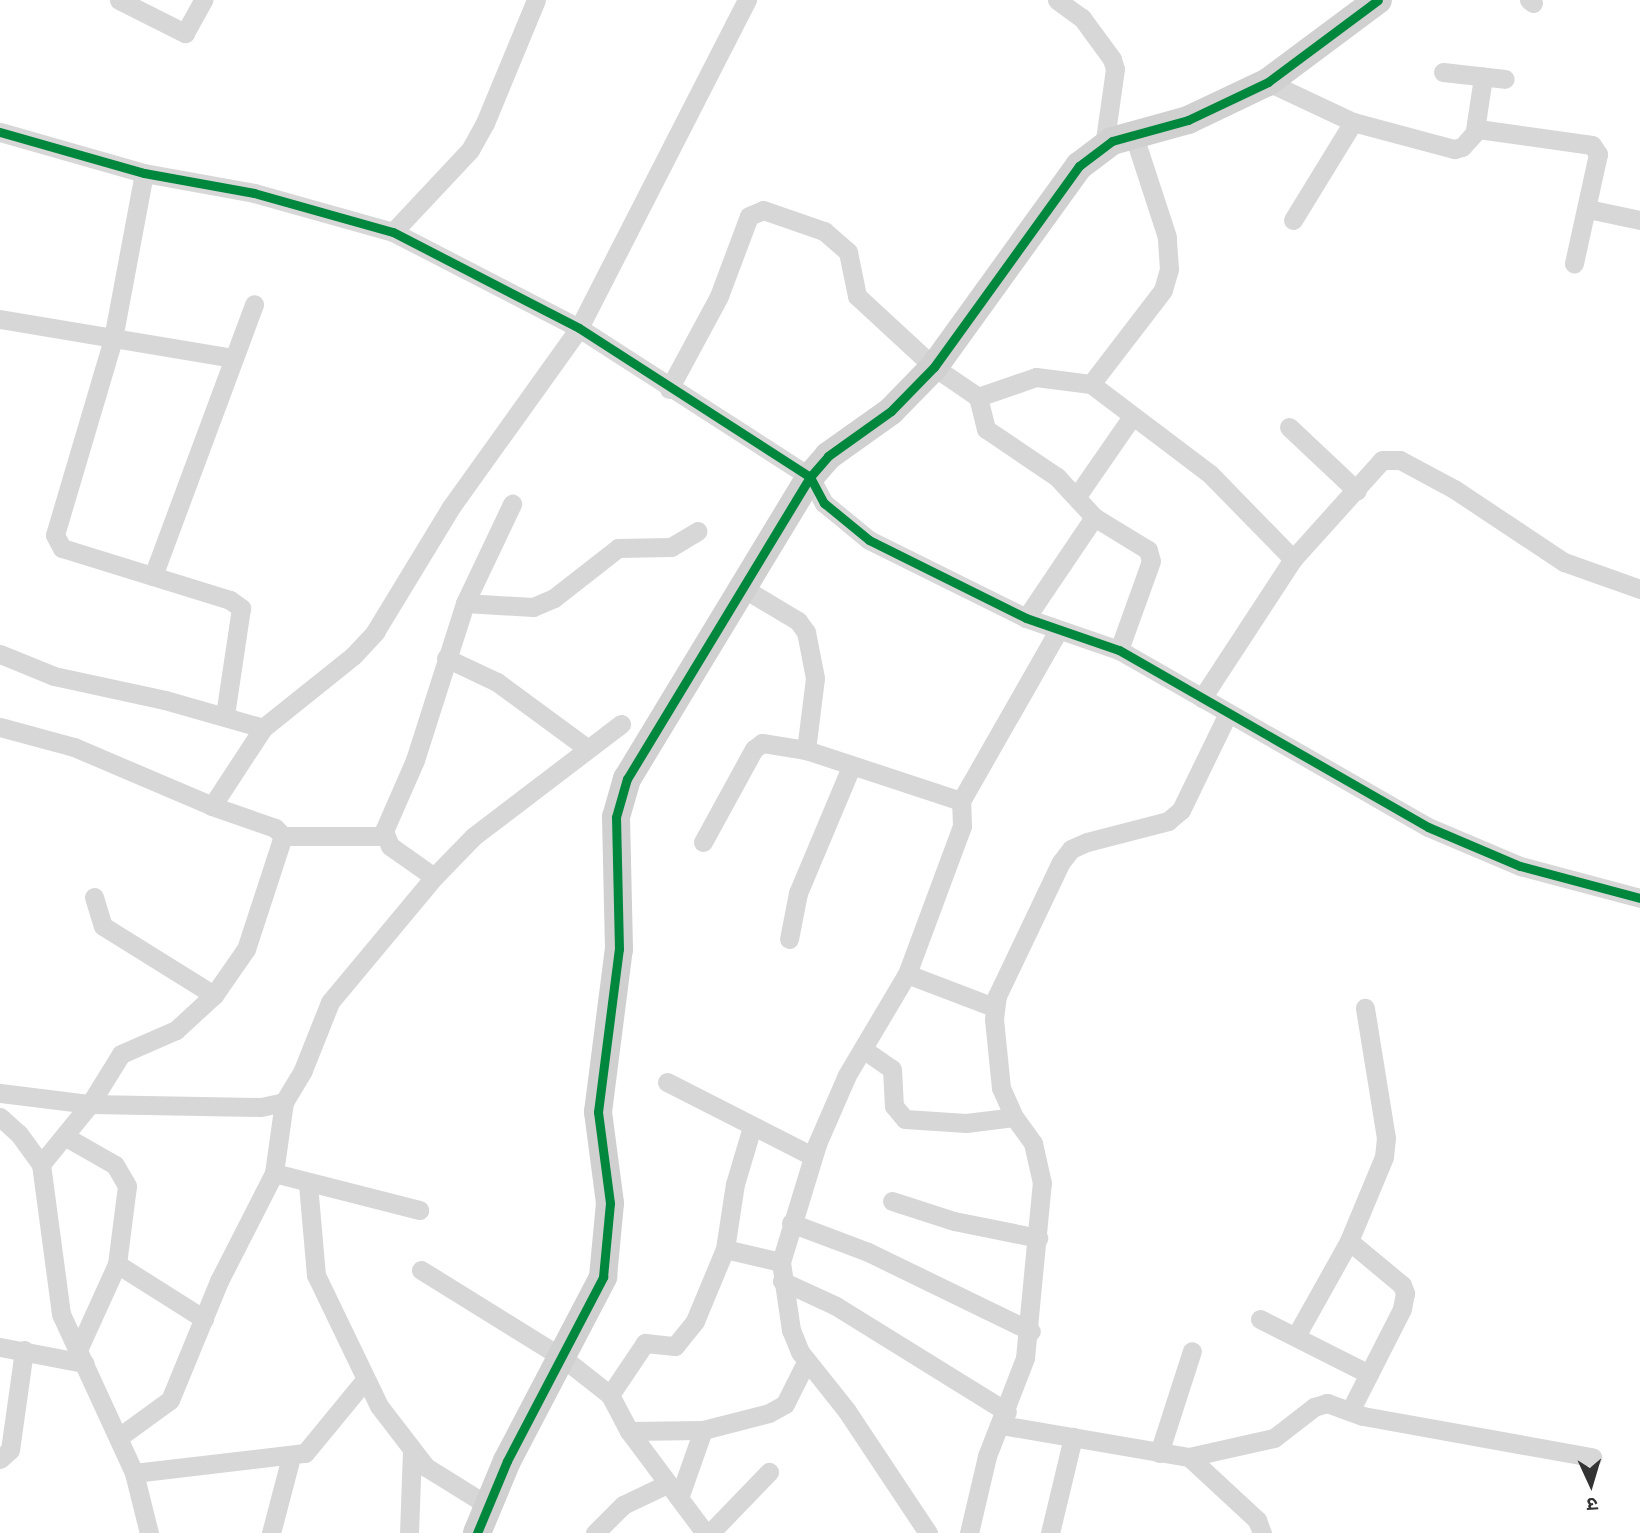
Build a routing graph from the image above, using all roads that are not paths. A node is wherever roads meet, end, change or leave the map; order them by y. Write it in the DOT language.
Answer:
graph roads {
  1 [pos="119,0"];
  2 [pos="203,0"];
  3 [pos="536,0"];
  4 [pos="747,0"];
  5 [pos="1057,0"];
  6 [pos="1378,0"];
  7 [pos="1085,9"];
  8 [pos="1443,72"];
  9 [pos="1483,77"];
  10 [pos="1506,79"];
  11 [pos="1268,82"];
  12 [pos="1353,122"];
  13 [pos="1475,130"];
  14 [pos="0,132"];
  15 [pos="1133,133"];
  16 [pos="1104,146"];
  17 [pos="144,173"];
  18 [pos="1588,209"];
  19 [pos="1293,220"];
  20 [pos="1640,220"];
  21 [pos="393,232"];
  22 [pos="1574,263"];
  23 [pos="254,304"];
  24 [pos="0,319"];
  25 [pos="579,328"];
  26 [pos="113,339"];
  27 [pos="234,358"];
  28 [pos="934,367"];
  29 [pos="1091,384"];
  30 [pos="668,389"];
  31 [pos="978,397"];
  32 [pos="1131,418"];
  33 [pos="1289,427"];
  34 [pos="810,477"];
  35 [pos="1357,491"];
  36 [pos="1077,496"];
  37 [pos="512,504"];
  38 [pos="1094,516"];
  39 [pos="698,531"];
  40 [pos="1293,559"];
  41 [pos="153,576"];
  42 [pos="743,588"];
  43 [pos="1640,589"];
  44 [pos="465,603"];
  45 [pos="1026,618"];
  46 [pos="1058,631"];
  47 [pos="1119,650"];
  48 [pos="0,654"];
  49 [pos="446,658"];
  50 [pos="1202,698"];
  51 [pos="1228,713"];
  52 [pos="225,715"];
  53 [pos="621,724"];
  54 [pos="0,727"];
  55 [pos="263,728"];
  56 [pos="587,748"];
  57 [pos="806,750"];
  58 [pos="851,767"];
  59 [pos="961,801"];
  60 [pos="212,806"];
  61 [pos="283,836"];
  62 [pos="384,836"];
  63 [pos="703,842"];
  64 [pos="434,877"];
  65 [pos="94,897"];
  66 [pos="1640,898"];
  67 [pos="789,939"];
  68 [pos="907,974"];
  69 [pos="214,995"];
  70 [pos="994,1007"];
  71 [pos="1365,1008"];
  72 [pos="863,1049"];
  73 [pos="667,1082"];
  74 [pos="0,1093"];
  75 [pos="284,1102"];
  76 [pos="90,1104"];
  77 [pos="0,1117"];
  78 [pos="1014,1117"];
  79 [pos="752,1128"];
  80 [pos="66,1137"];
  81 [pos="812,1156"];
  82 [pos="41,1164"];
  83 [pos="274,1173"];
  84 [pos="308,1184"];
  85 [pos="892,1201"];
  86 [pos="419,1210"];
  87 [pos="791,1223"];
  88 [pos="1038,1238"];
  89 [pos="1349,1241"];
  90 [pos="725,1249"];
  91 [pos="117,1264"];
  92 [pos="421,1270"];
  93 [pos="781,1271"];
  94 [pos="204,1319"];
  95 [pos="1259,1319"];
  96 [pos="1031,1331"];
  97 [pos="1296,1336"];
  98 [pos="0,1347"];
  99 [pos="24,1350"];
  100 [pos="1192,1351"];
  101 [pos="81,1357"];
  102 [pos="564,1358"];
  103 [pos="806,1362"];
  104 [pos="1369,1374"];
  105 [pos="365,1380"];
  106 [pos="610,1395"];
  107 [pos="1350,1411"];
  108 [pos="1004,1419"];
  109 [pos="703,1430"];
  110 [pos="629,1431"];
  111 [pos="119,1437"];
  112 [pos="1073,1437"];
  113 [pos="412,1453"];
  114 [pos="1160,1453"];
  115 [pos="291,1457"];
  116 [pos="1189,1457"];
  117 [pos="1592,1457"];
  118 [pos="0,1459"];
  119 [pos="769,1472"];
  120 [pos="134,1473"];
  121 [pos="673,1491"];
  122 [pos="487,1505"];
  123 [pos="149,1533"];
  124 [pos="271,1533"];
  125 [pos="409,1533"];
  126 [pos="477,1533"];
  127 [pos="595,1533"];
  128 [pos="705,1533"];
  129 [pos="710,1533"];
  130 [pos="928,1533"];
  131 [pos="970,1533"];
  132 [pos="1050,1533"];
  133 [pos="1262,1533"];
  1 -- 2 [label="street"];
  3 -- 21 [label="street"];
  4 -- 25 [label="street"];
  5 -- 7 [label="street"];
  6 -- 11 [label="street"];
  7 -- 16 [label="street"];
  8 -- 9 [label="street"];
  9 -- 10 [label="street"];
  9 -- 13 [label="street"];
  11 -- 12 [label="street"];
  11 -- 15 [label="street"];
  12 -- 13 [label="street"];
  12 -- 19 [label="street"];
  13 -- 18 [label="street"];
  14 -- 17 [label="street"];
  15 -- 16 [label="street"];
  15 -- 29 [label="street"];
  16 -- 28 [label="street"];
  17 -- 21 [label="street"];
  17 -- 26 [label="street"];
  18 -- 20 [label="street"];
  18 -- 22 [label="street"];
  21 -- 25 [label="street"];
  23 -- 27 [label="street"];
  24 -- 26 [label="street"];
  25 -- 30 [label="street"];
  25 -- 55 [label="street"];
  26 -- 27 [label="street"];
  26 -- 41 [label="street"];
  27 -- 41 [label="street"];
  28 -- 30 [label="street"];
  28 -- 31 [label="street"];
  28 -- 34 [label="street"];
  29 -- 31 [label="street"];
  29 -- 32 [label="street"];
  30 -- 34 [label="street"];
  31 -- 36 [label="street"];
  32 -- 36 [label="street"];
  32 -- 40 [label="street"];
  33 -- 35 [label="street"];
  34 -- 42 [label="street"];
  34 -- 45 [label="street"];
  35 -- 40 [label="street"];
  35 -- 43 [label="street"];
  36 -- 38 [label="street"];
  37 -- 44 [label="street"];
  38 -- 45 [label="street"];
  38 -- 47 [label="street"];
  39 -- 44 [label="street"];
  40 -- 50 [label="street"];
  41 -- 52 [label="street"];
  42 -- 57 [label="street"];
  42 -- 102 [label="street"];
  44 -- 49 [label="street"];
  45 -- 46 [label="street"];
  46 -- 47 [label="street"];
  46 -- 59 [label="street"];
  47 -- 50 [label="street"];
  48 -- 52 [label="street"];
  49 -- 56 [label="street"];
  49 -- 62 [label="street"];
  50 -- 51 [label="street"];
  51 -- 66 [label="street"];
  51 -- 70 [label="street"];
  52 -- 55 [label="street"];
  53 -- 56 [label="street"];
  54 -- 60 [label="street"];
  55 -- 60 [label="street"];
  56 -- 64 [label="street"];
  57 -- 58 [label="street"];
  57 -- 63 [label="street"];
  58 -- 59 [label="street"];
  58 -- 67 [label="street"];
  59 -- 68 [label="street"];
  60 -- 61 [label="street"];
  61 -- 62 [label="street"];
  61 -- 69 [label="street"];
  62 -- 64 [label="street"];
  64 -- 75 [label="street"];
  65 -- 69 [label="street"];
  68 -- 70 [label="street"];
  68 -- 72 [label="street"];
  69 -- 76 [label="street"];
  70 -- 78 [label="street"];
  71 -- 89 [label="street"];
  72 -- 78 [label="street"];
  72 -- 81 [label="street"];
  73 -- 79 [label="street"];
  74 -- 76 [label="street"];
  75 -- 76 [label="street"];
  75 -- 83 [label="street"];
  76 -- 80 [label="street"];
  77 -- 82 [label="street"];
  78 -- 88 [label="street"];
  79 -- 81 [label="street"];
  79 -- 90 [label="street"];
  80 -- 82 [label="street"];
  80 -- 91 [label="street"];
  81 -- 87 [label="street"];
  82 -- 101 [label="street"];
  83 -- 84 [label="street"];
  83 -- 94 [label="street"];
  84 -- 86 [label="street"];
  84 -- 105 [label="street"];
  85 -- 88 [label="street"];
  87 -- 93 [label="street"];
  87 -- 96 [label="street"];
  88 -- 96 [label="street"];
  89 -- 97 [label="street"];
  89 -- 104 [label="street"];
  90 -- 93 [label="street"];
  90 -- 106 [label="street"];
  91 -- 94 [label="street"];
  91 -- 101 [label="street"];
  92 -- 102 [label="street"];
  93 -- 103 [label="street"];
  93 -- 108 [label="street"];
  94 -- 111 [label="street"];
  95 -- 97 [label="street"];
  96 -- 108 [label="street"];
  97 -- 104 [label="street"];
  98 -- 99 [label="street"];
  99 -- 101 [label="street"];
  99 -- 118 [label="street"];
  100 -- 114 [label="street"];
  101 -- 111 [label="street"];
  102 -- 106 [label="street"];
  102 -- 122 [label="street"];
  103 -- 109 [label="street"];
  103 -- 130 [label="street"];
  104 -- 107 [label="street"];
  105 -- 113 [label="street"];
  105 -- 115 [label="street"];
  106 -- 110 [label="street"];
  107 -- 116 [label="street"];
  107 -- 117 [label="street"];
  108 -- 112 [label="street"];
  108 -- 131 [label="street"];
  109 -- 110 [label="street"];
  109 -- 121 [label="street"];
  110 -- 121 [label="street"];
  111 -- 120 [label="street"];
  112 -- 114 [label="street"];
  112 -- 132 [label="street"];
  113 -- 122 [label="street"];
  113 -- 125 [label="street"];
  114 -- 116 [label="street"];
  115 -- 120 [label="street"];
  115 -- 124 [label="street"];
  116 -- 133 [label="street"];
  119 -- 129 [label="street"];
  120 -- 123 [label="street"];
  121 -- 127 [label="street"];
  121 -- 128 [label="street"];
  122 -- 126 [label="street"];
}
